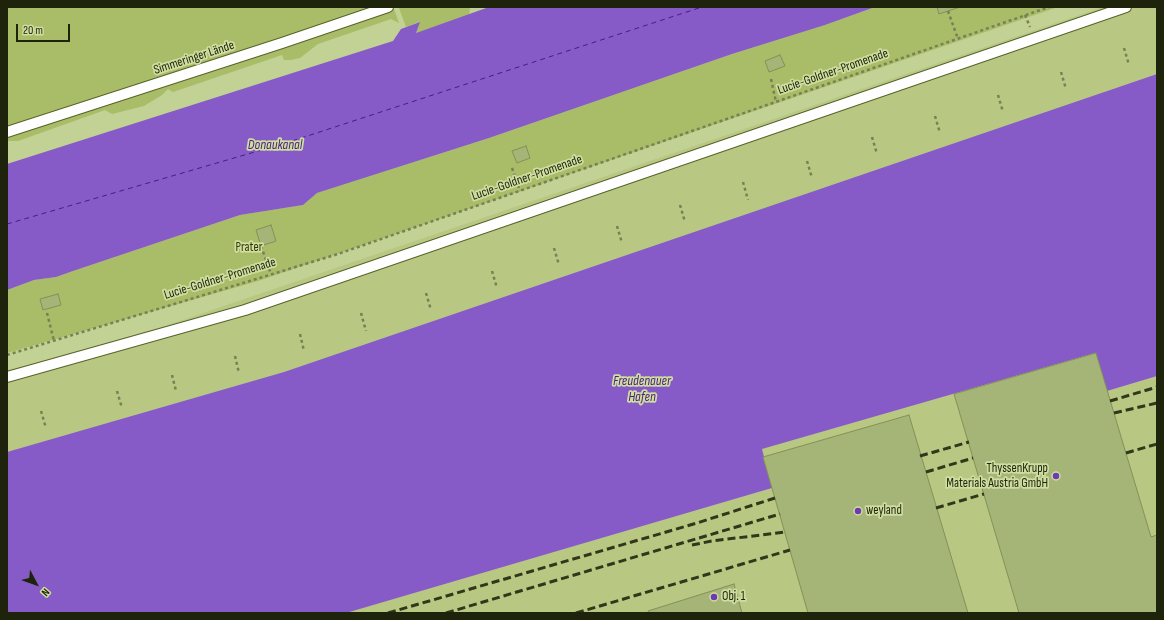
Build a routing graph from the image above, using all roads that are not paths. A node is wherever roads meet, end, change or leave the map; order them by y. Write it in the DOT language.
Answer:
graph roads {
  1 [pos="388,7"];
  2 [pos="1126,7"];
  3 [pos="7,132"];
  4 [pos="7,377"];
  1 -- 3 [label="lane, Simmeringer Lände"];
  2 -- 4 [label="lane"];
}
